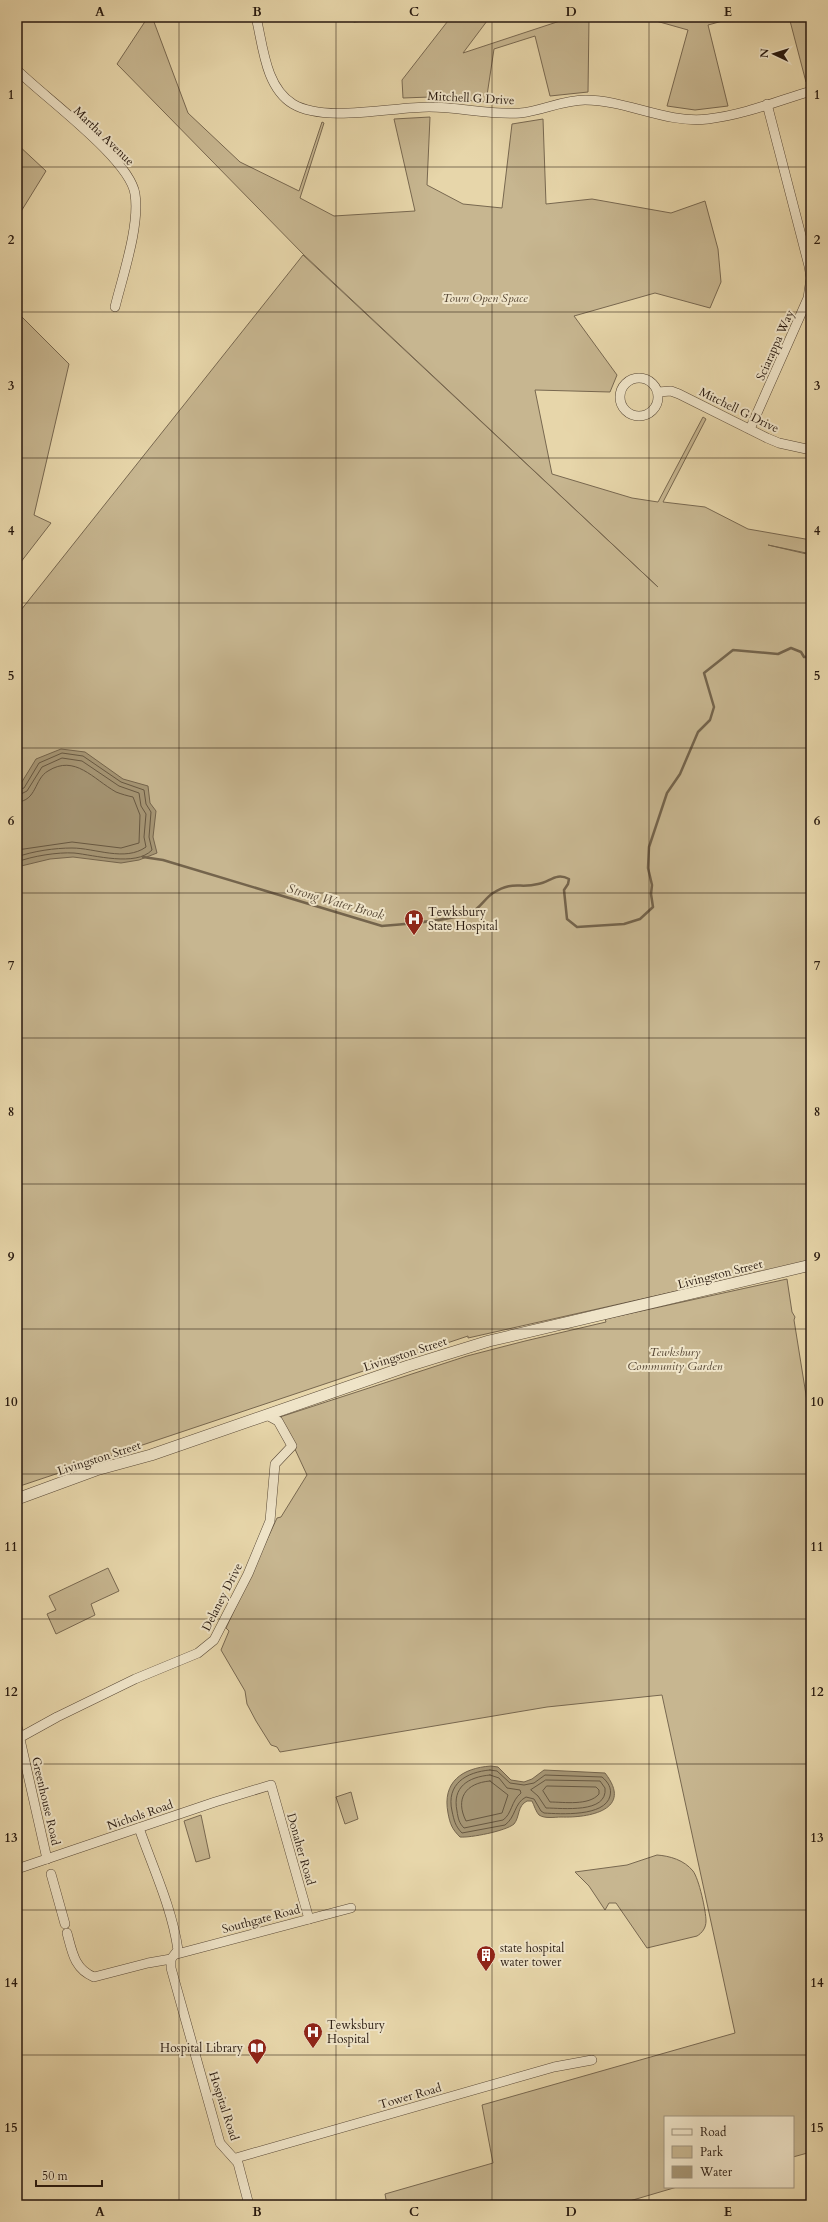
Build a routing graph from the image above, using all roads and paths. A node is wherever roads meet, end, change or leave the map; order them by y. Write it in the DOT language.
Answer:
graph roads {
  1 [pos="20,17"];
  2 [pos="256,17"];
  3 [pos="17,21"];
  4 [pos="17,70"];
  5 [pos="811,91"];
  6 [pos="767,104"];
  7 [pos="115,307"];
  8 [pos="658,392"];
  9 [pos="750,429"];
  10 [pos="811,450"];
  11 [pos="811,1265"];
  12 [pos="267,1415"];
  13 [pos="17,1499"];
  14 [pos="17,1726"];
  15 [pos="19,1738"];
  16 [pos="271,1785"];
  17 [pos="139,1828"];
  18 [pos="47,1859"];
  19 [pos="17,1869"];
  20 [pos="51,1874"];
  21 [pos="351,1908"];
  22 [pos="309,1919"];
  23 [pos="174,1957"];
  24 [pos="592,2060"];
  25 [pos="236,2158"];
  26 [pos="249,2205"];
  1 -- 3 [label="street"];
  2 -- 6 [label="street, Mitchell G Drive"];
  4 -- 7 [label="street, Martha Avenue"];
  5 -- 6 [label="street, Mitchell G Drive"];
  6 -- 9 [label="street, Sciarappa Way"];
  8 -- 8 [label="street"];
  8 -- 9 [label="street, Mitchell G Drive"];
  9 -- 10 [label="street, Mitchell G Drive"];
  11 -- 12 [label="street, Livingston Street"];
  12 -- 13 [label="street, Livingston Street"];
  12 -- 15 [label="street, Delaney Drive"];
  14 -- 15 [label="street, Greenhouse Road"];
  15 -- 18 [label="street, Greenhouse Road"];
  16 -- 17 [label="street, Nichols Road"];
  16 -- 22 [label="street, Donaher Road"];
  17 -- 18 [label="street, Nichols Road"];
  17 -- 23 [label="street, Hospital Road"];
  18 -- 19 [label="street, Nichols Road"];
  20 -- 23 [label="street"];
  21 -- 22 [label="street, Southgate Road"];
  22 -- 23 [label="street, Southgate Road"];
  23 -- 25 [label="street, Hospital Road"];
  24 -- 25 [label="street, Tower Road"];
  25 -- 26 [label="street, Hospital Road"];
}
